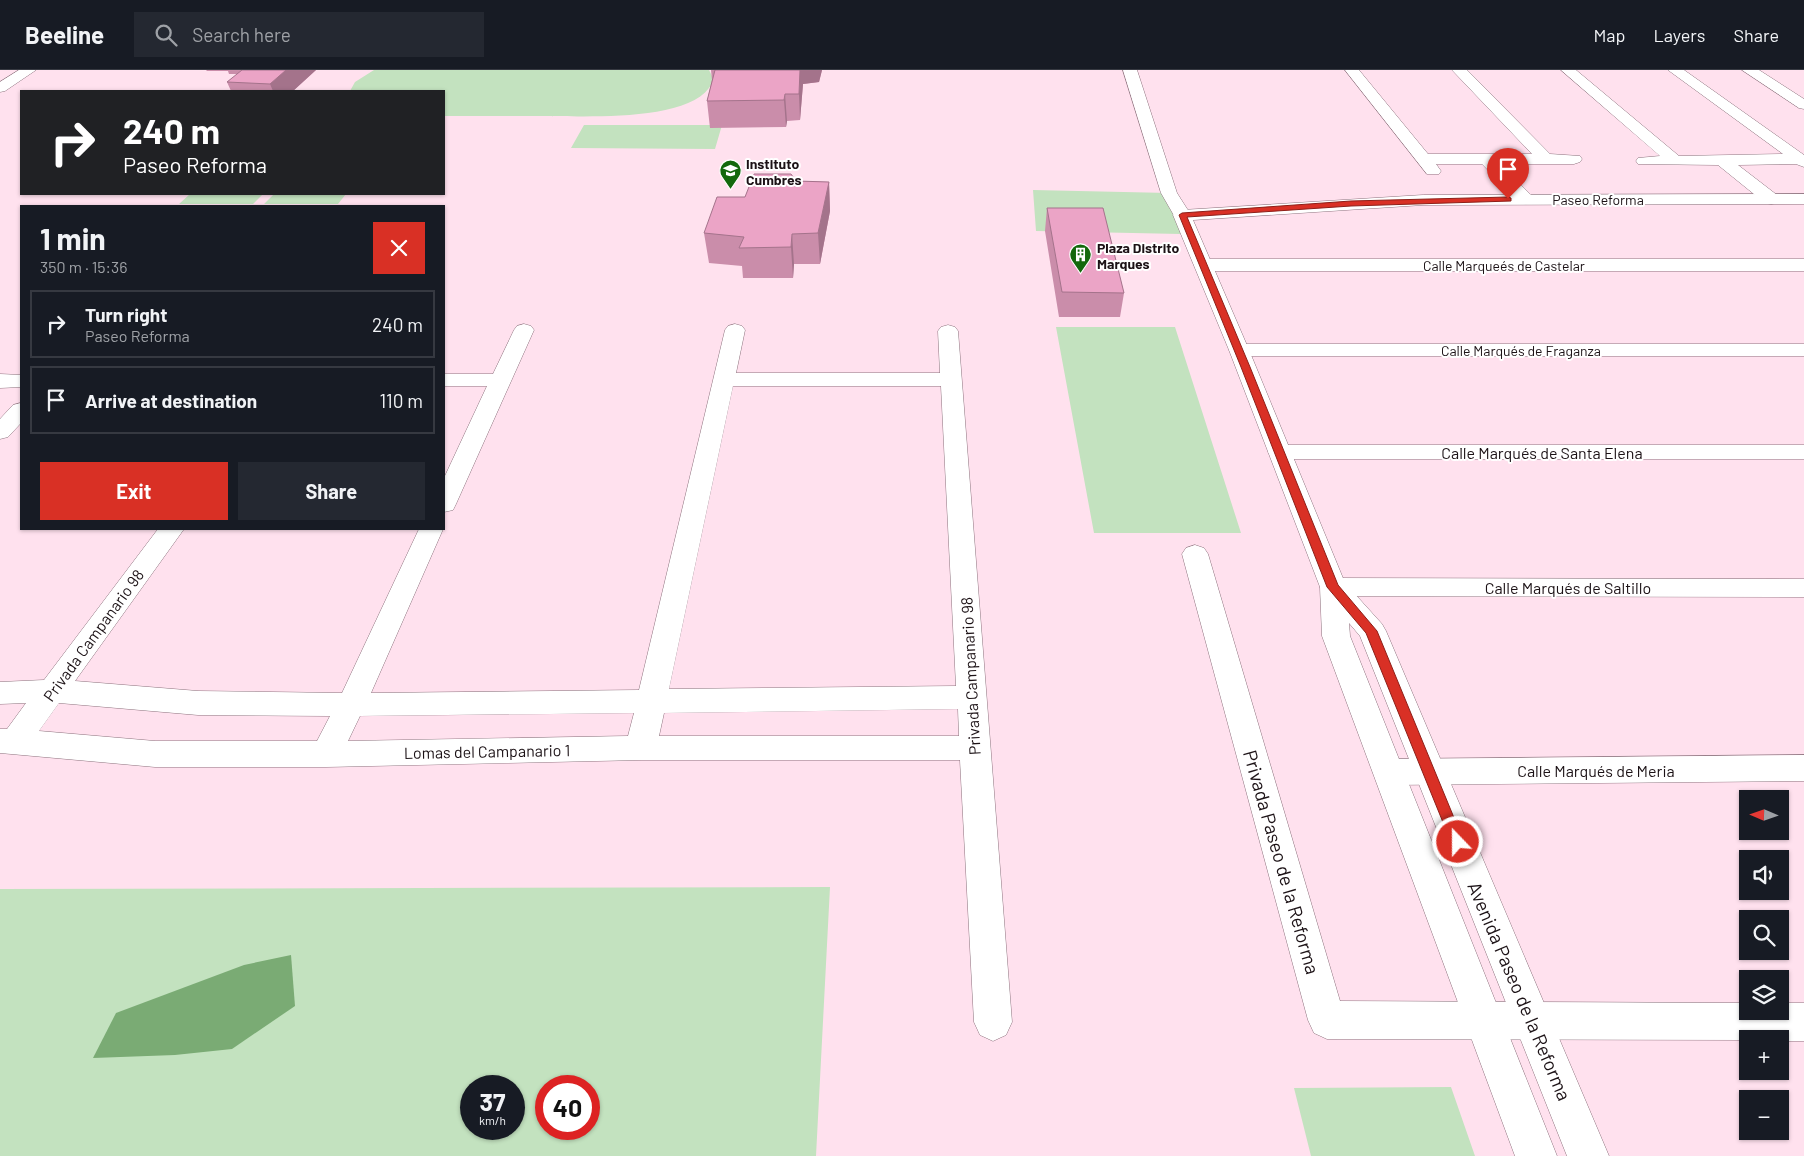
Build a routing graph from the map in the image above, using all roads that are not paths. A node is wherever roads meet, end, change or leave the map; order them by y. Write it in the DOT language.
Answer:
graph roads {
  1 [pos="28,70"];
  2 [pos="1130,70"];
  3 [pos="1352,70"];
  4 [pos="1459,70"];
  5 [pos="1568,70"];
  6 [pos="1675,70"];
  7 [pos="1749,70"];
  8 [pos="0,88"];
  9 [pos="1804,105"];
  10 [pos="1485,158"];
  11 [pos="1545,158"];
  12 [pos="1574,159"];
  13 [pos="1674,160"];
  14 [pos="1722,160"];
  15 [pos="1802,160"];
  16 [pos="1644,161"];
  17 [pos="1526,199"];
  18 [pos="1771,199"];
  19 [pos="1804,199"];
  20 [pos="1182,215"];
  21 [pos="1204,265"];
  22 [pos="1804,265"];
  23 [pos="524,330"];
  24 [pos="735,330"];
  25 [pos="948,332"];
  26 [pos="1239,350"];
  27 [pos="1804,350"];
  28 [pos="725,379"];
  29 [pos="445,380"];
  30 [pos="501,380"];
  31 [pos="951,380"];
  32 [pos="0,381"];
  33 [pos="20,381"];
  34 [pos="20,411"];
  35 [pos="0,432"];
  36 [pos="1280,452"];
  37 [pos="1804,452"];
  38 [pos="445,502"];
  39 [pos="170,530"];
  40 [pos="432,530"];
  41 [pos="1195,554"];
  42 [pos="1333,587"];
  43 [pos="1804,588"];
  44 [pos="53,691"];
  45 [pos="0,693"];
  46 [pos="973,697"];
  47 [pos="652,700"];
  48 [pos="351,704"];
  49 [pos="8,741"];
  50 [pos="641,748"];
  51 [pos="974,748"];
  52 [pos="326,754"];
  53 [pos="1804,768"];
  54 [pos="1428,771"];
  55 [pos="1389,772"];
  56 [pos="1484,1020"];
  57 [pos="1531,1020"];
  58 [pos="993,1022"];
  59 [pos="1804,1022"];
  60 [pos="1536,1156"];
  61 [pos="1588,1156"];
  1 -- 8 [label="street"];
  2 -- 20 [label="street, Avenida Paseo de la Reforma"];
  3 -- 10 [label="street"];
  4 -- 11 [label="street"];
  5 -- 13 [label="street"];
  6 -- 15 [label="street"];
  7 -- 9 [label="street"];
  10 -- 11 [label="street"];
  10 -- 17 [label="street"];
  11 -- 12 [label="street"];
  13 -- 14 [label="street"];
  13 -- 16 [label="street"];
  14 -- 15 [label="street"];
  14 -- 18 [label="street"];
  17 -- 18 [label="street, Paseo Reforma"];
  17 -- 20 [label="street, Paseo Reforma"];
  18 -- 19 [label="street, Paseo Reforma"];
  20 -- 21 [label="street, Avenida Paseo de la Reforma"];
  21 -- 22 [label="street, Calle Marqueés de Castelar"];
  21 -- 26 [label="street, Avenida Paseo de la Reforma"];
  23 -- 30 [label="street"];
  24 -- 28 [label="street"];
  25 -- 31 [label="street, Privada Campanario 98"];
  26 -- 27 [label="street, Calle Marqués de Fraganza"];
  26 -- 36 [label="street, Avenida Paseo de la Reforma"];
  28 -- 31 [label="street"];
  28 -- 47 [label="street"];
  29 -- 30 [label="street"];
  30 -- 38 [label="street"];
  31 -- 46 [label="street, Privada Campanario 98"];
  32 -- 33 [label="street"];
  34 -- 35 [label="street"];
  36 -- 37 [label="street, Calle Marqués de Santa Elena"];
  36 -- 42 [label="street, Avenida Paseo de la Reforma"];
  39 -- 44 [label="street, Privada Campanario 98"];
  40 -- 48 [label="street"];
  41 -- 56 [label="street, Privada Paseo de la Reforma"];
  42 -- 43 [label="street, Calle Marqués de Saltillo"];
  42 -- 54 [label="street, Avenida Paseo de la Reforma"];
  42 -- 55 [label="street, Avenida Paseo de la Reforma"];
  44 -- 45 [label="street"];
  44 -- 48 [label="street"];
  44 -- 49 [label="street, Privada Campanario 98"];
  46 -- 47 [label="street"];
  46 -- 51 [label="street, Privada Campanario 98"];
  47 -- 48 [label="street"];
  47 -- 50 [label="street"];
  48 -- 52 [label="street"];
  49 -- 52 [label="street, Lomas del Campanario 1"];
  50 -- 51 [label="street, Lomas del Campanario 1"];
  50 -- 52 [label="street, Lomas del Campanario 1"];
  51 -- 58 [label="street, Privada Campanario 98"];
  53 -- 54 [label="street, Calle Marqués de Meria"];
  54 -- 55 [label="street, Calle Marqués de Meria"];
  54 -- 57 [label="street, Avenida Paseo de la Reforma"];
  55 -- 56 [label="street, Avenida Paseo de la Reforma"];
  56 -- 57 [label="street"];
  56 -- 60 [label="street, Avenida Paseo de la Reforma"];
  57 -- 59 [label="street"];
  57 -- 61 [label="street, Avenida Paseo de la Reforma"];
}
